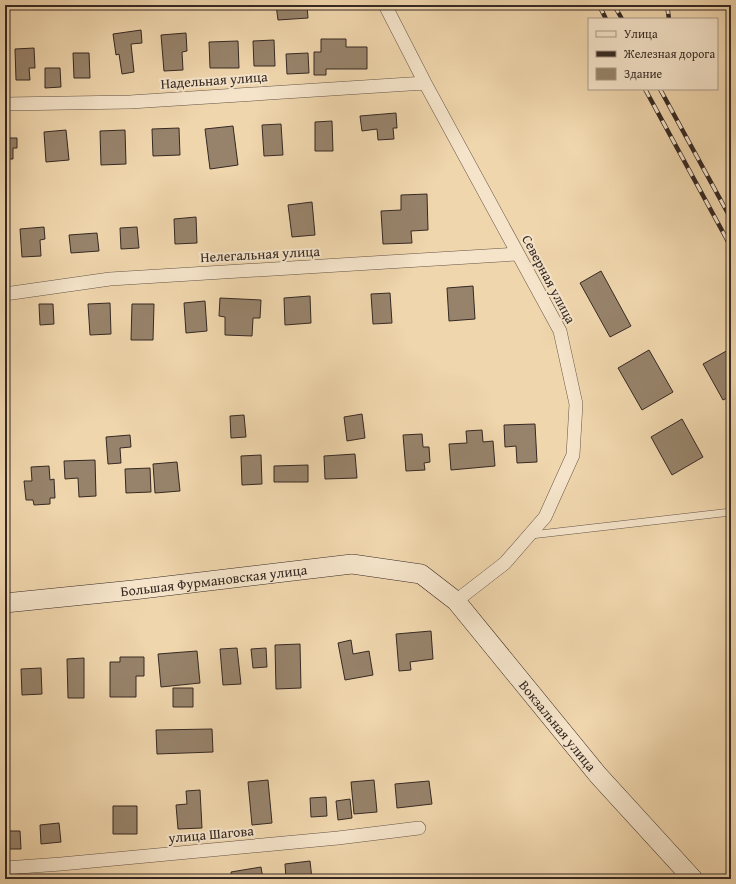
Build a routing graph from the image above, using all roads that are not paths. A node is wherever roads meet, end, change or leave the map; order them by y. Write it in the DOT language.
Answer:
graph roads {
  1 [pos="385,5"];
  2 [pos="426,83"];
  3 [pos="5,104"];
  4 [pos="517,254"];
  5 [pos="5,294"];
  6 [pos="731,512"];
  7 [pos="529,536"];
  8 [pos="421,574"];
  9 [pos="456,601"];
  10 [pos="5,603"];
  11 [pos="419,828"];
  12 [pos="5,868"];
  13 [pos="692,879"];
  1 -- 2 [label="street, Северная улица"];
  2 -- 3 [label="street, Надельная улица"];
  2 -- 4 [label="street, Северная улица"];
  4 -- 5 [label="street, Нелегальная улица"];
  4 -- 7 [label="street, Северная улица"];
  6 -- 7 [label="lane"];
  7 -- 9 [label="street, Северная улица"];
  8 -- 9 [label="main road, Вокзальная улица"];
  8 -- 10 [label="main road, Большая Фурмановская улица"];
  9 -- 13 [label="main road, Вокзальная улица"];
  11 -- 12 [label="street, улица Шагова"];
}
